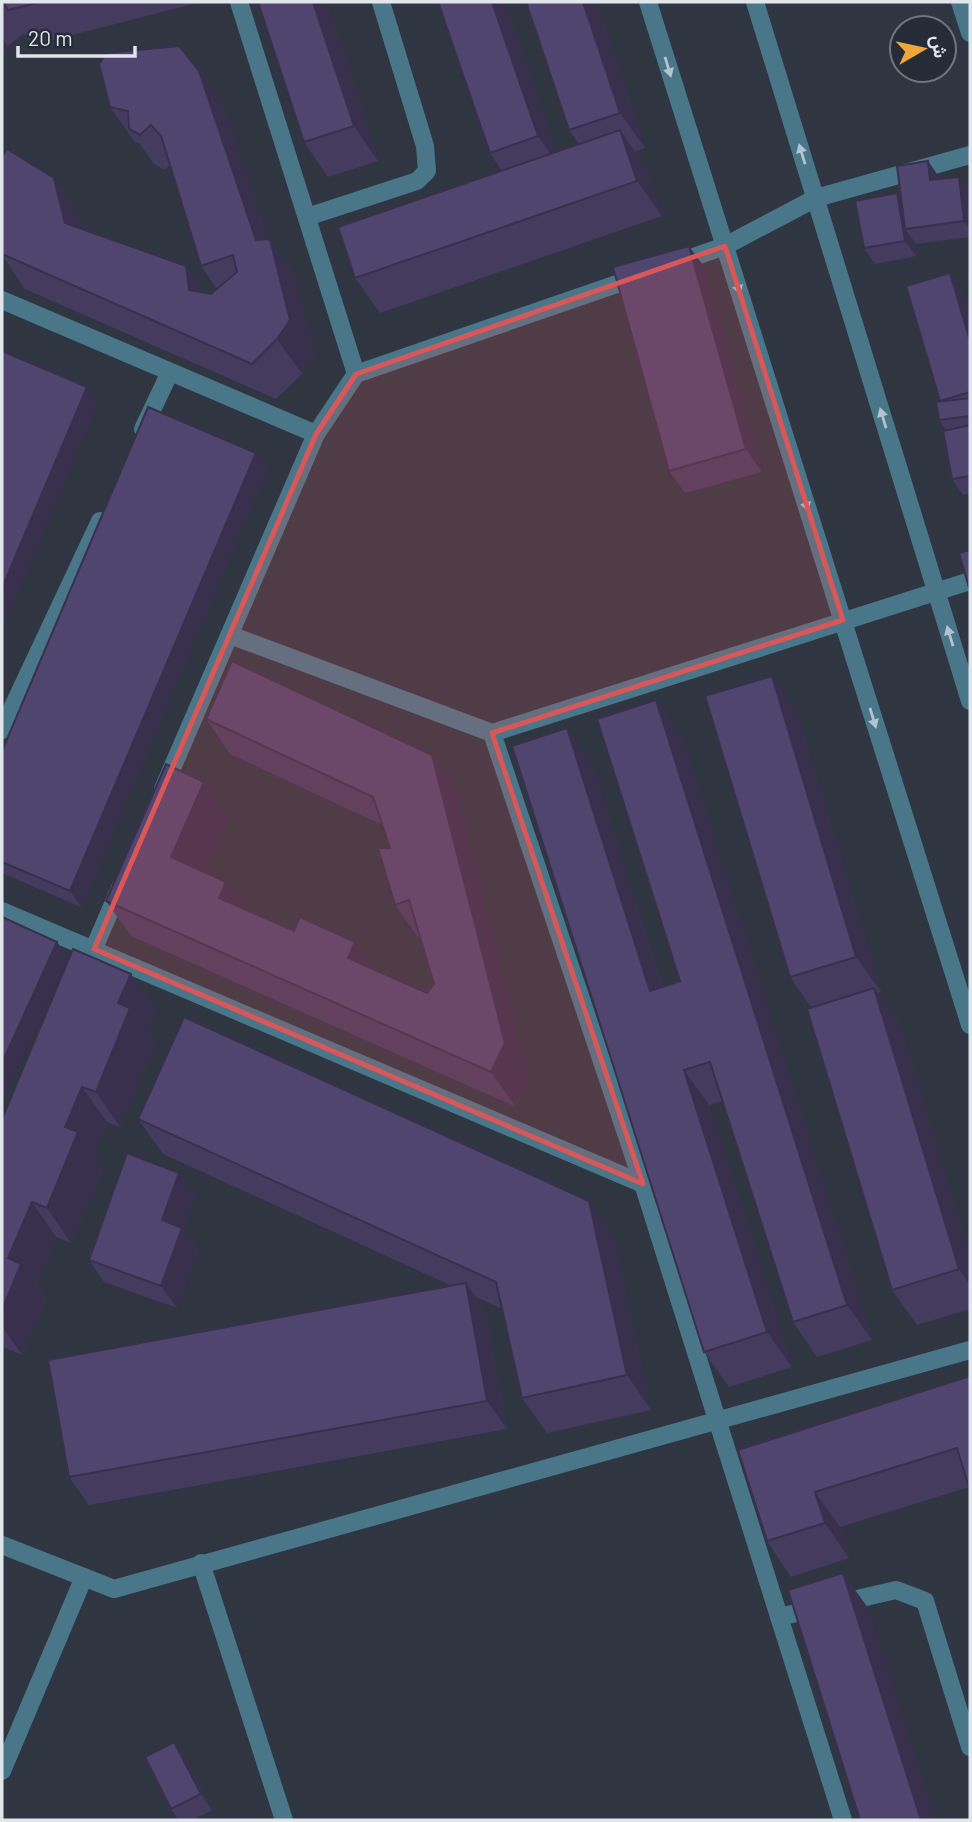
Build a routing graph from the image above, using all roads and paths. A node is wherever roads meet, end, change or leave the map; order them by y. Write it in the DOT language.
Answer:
graph roads {
  1 [pos="239,2"];
  2 [pos="381,2"];
  3 [pos="648,2"];
  4 [pos="755,2"];
  5 [pos="960,2"];
  6 [pos="970,33"];
  7 [pos="970,155"];
  8 [pos="816,198"];
  9 [pos="307,217"];
  10 [pos="724,246"];
  11 [pos="2,301"];
  12 [pos="170,372"];
  13 [pos="356,374"];
  14 [pos="316,434"];
  15 [pos="135,446"];
  16 [pos="106,508"];
  17 [pos="970,581"];
  18 [pos="936,591"];
  19 [pos="843,620"];
  20 [pos="230,635"];
  21 [pos="970,701"];
  22 [pos="2,730"];
  23 [pos="492,733"];
  24 [pos="154,811"];
  25 [pos="127,874"];
  26 [pos="2,911"];
  27 [pos="94,949"];
  28 [pos="72,999"];
  29 [pos="970,1025"];
  30 [pos="643,1184"];
  31 [pos="970,1350"];
  32 [pos="717,1420"];
  33 [pos="2,1545"];
  34 [pos="201,1563"];
  35 [pos="85,1577"];
  36 [pos="779,1617"];
  37 [pos="970,1748"];
  38 [pos="2,1771"];
  39 [pos="284,1820"];
  40 [pos="843,1820"];
  1 -- 9 [label="street"];
  2 -- 9 [label="street"];
  3 -- 10 [label="street, one-way"];
  8 -- 4 [label="street, one-way"];
  5 -- 6 [label="street"];
  7 -- 8 [label="street"];
  8 -- 10 [label="street"];
  18 -- 8 [label="street, one-way"];
  9 -- 13 [label="street"];
  10 -- 13 [label="street"];
  10 -- 19 [label="street, one-way"];
  11 -- 12 [label="street"];
  12 -- 14 [label="street"];
  12 -- 15 [label="street"];
  13 -- 14 [label="street"];
  14 -- 20 [label="street"];
  16 -- 22 [label="street"];
  17 -- 18 [label="street"];
  18 -- 19 [label="street"];
  21 -- 18 [label="street, one-way"];
  19 -- 23 [label="street"];
  19 -- 29 [label="street, one-way"];
  20 -- 23 [label="street"];
  20 -- 24 [label="street"];
  23 -- 30 [label="street"];
  25 -- 27 [label="street"];
  26 -- 27 [label="street"];
  27 -- 28 [label="street"];
  27 -- 30 [label="street"];
  30 -- 32 [label="street"];
  31 -- 32 [label="street"];
  32 -- 34 [label="street"];
  32 -- 36 [label="street"];
  33 -- 35 [label="street"];
  34 -- 35 [label="street"];
  34 -- 39 [label="street"];
  35 -- 38 [label="street"];
  36 -- 37 [label="street"];
  36 -- 40 [label="street"];
}
